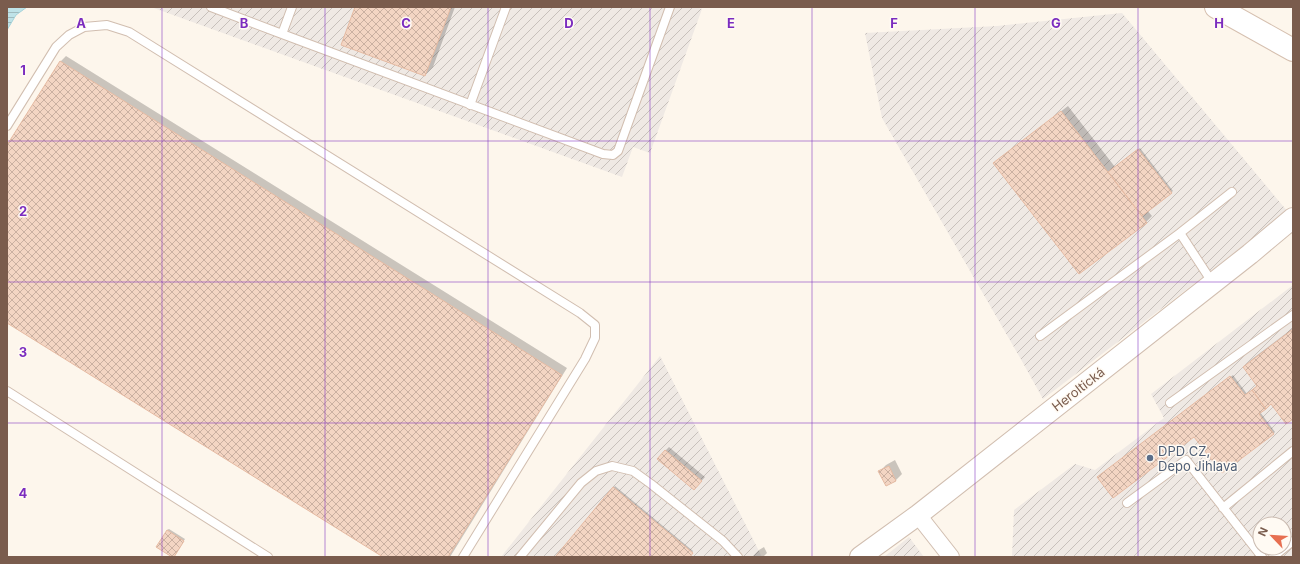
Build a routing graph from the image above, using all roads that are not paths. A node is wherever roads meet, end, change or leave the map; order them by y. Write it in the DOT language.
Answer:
graph roads {
  1 [pos="211,7"];
  2 [pos="292,7"];
  3 [pos="506,7"];
  4 [pos="670,7"];
  5 [pos="1216,7"];
  6 [pos="282,34"];
  7 [pos="1293,50"];
  8 [pos="470,105"];
  9 [pos="7,126"];
  10 [pos="1232,192"];
  11 [pos="1293,218"];
  12 [pos="1180,233"];
  13 [pos="1212,282"];
  14 [pos="1293,314"];
  15 [pos="1040,336"];
  16 [pos="7,391"];
  17 [pos="1170,403"];
  18 [pos="1293,451"];
  19 [pos="1127,503"];
  20 [pos="1223,508"];
  21 [pos="918,515"];
  22 [pos="1293,541"];
  23 [pos="268,557"];
  24 [pos="464,557"];
  25 [pos="520,557"];
  26 [pos="738,557"];
  27 [pos="860,557"];
  28 [pos="951,557"];
  29 [pos="1262,557"];
  30 [pos="1272,557"];
  1 -- 6 [label="lane"];
  2 -- 6 [label="lane"];
  3 -- 8 [label="lane"];
  4 -- 8 [label="lane"];
  5 -- 7 [label="main road"];
  6 -- 8 [label="lane"];
  9 -- 24 [label="lane"];
  10 -- 12 [label="lane"];
  11 -- 13 [label="street, Heroltická"];
  12 -- 13 [label="lane"];
  12 -- 15 [label="lane"];
  13 -- 21 [label="street, Heroltická"];
  14 -- 17 [label="lane"];
  16 -- 23 [label="lane"];
  18 -- 20 [label="lane"];
  19 -- 20 [label="lane"];
  20 -- 29 [label="lane"];
  21 -- 27 [label="street, Heroltická"];
  21 -- 28 [label="street"];
  22 -- 30 [label="lane"];
  25 -- 26 [label="lane"];
}
